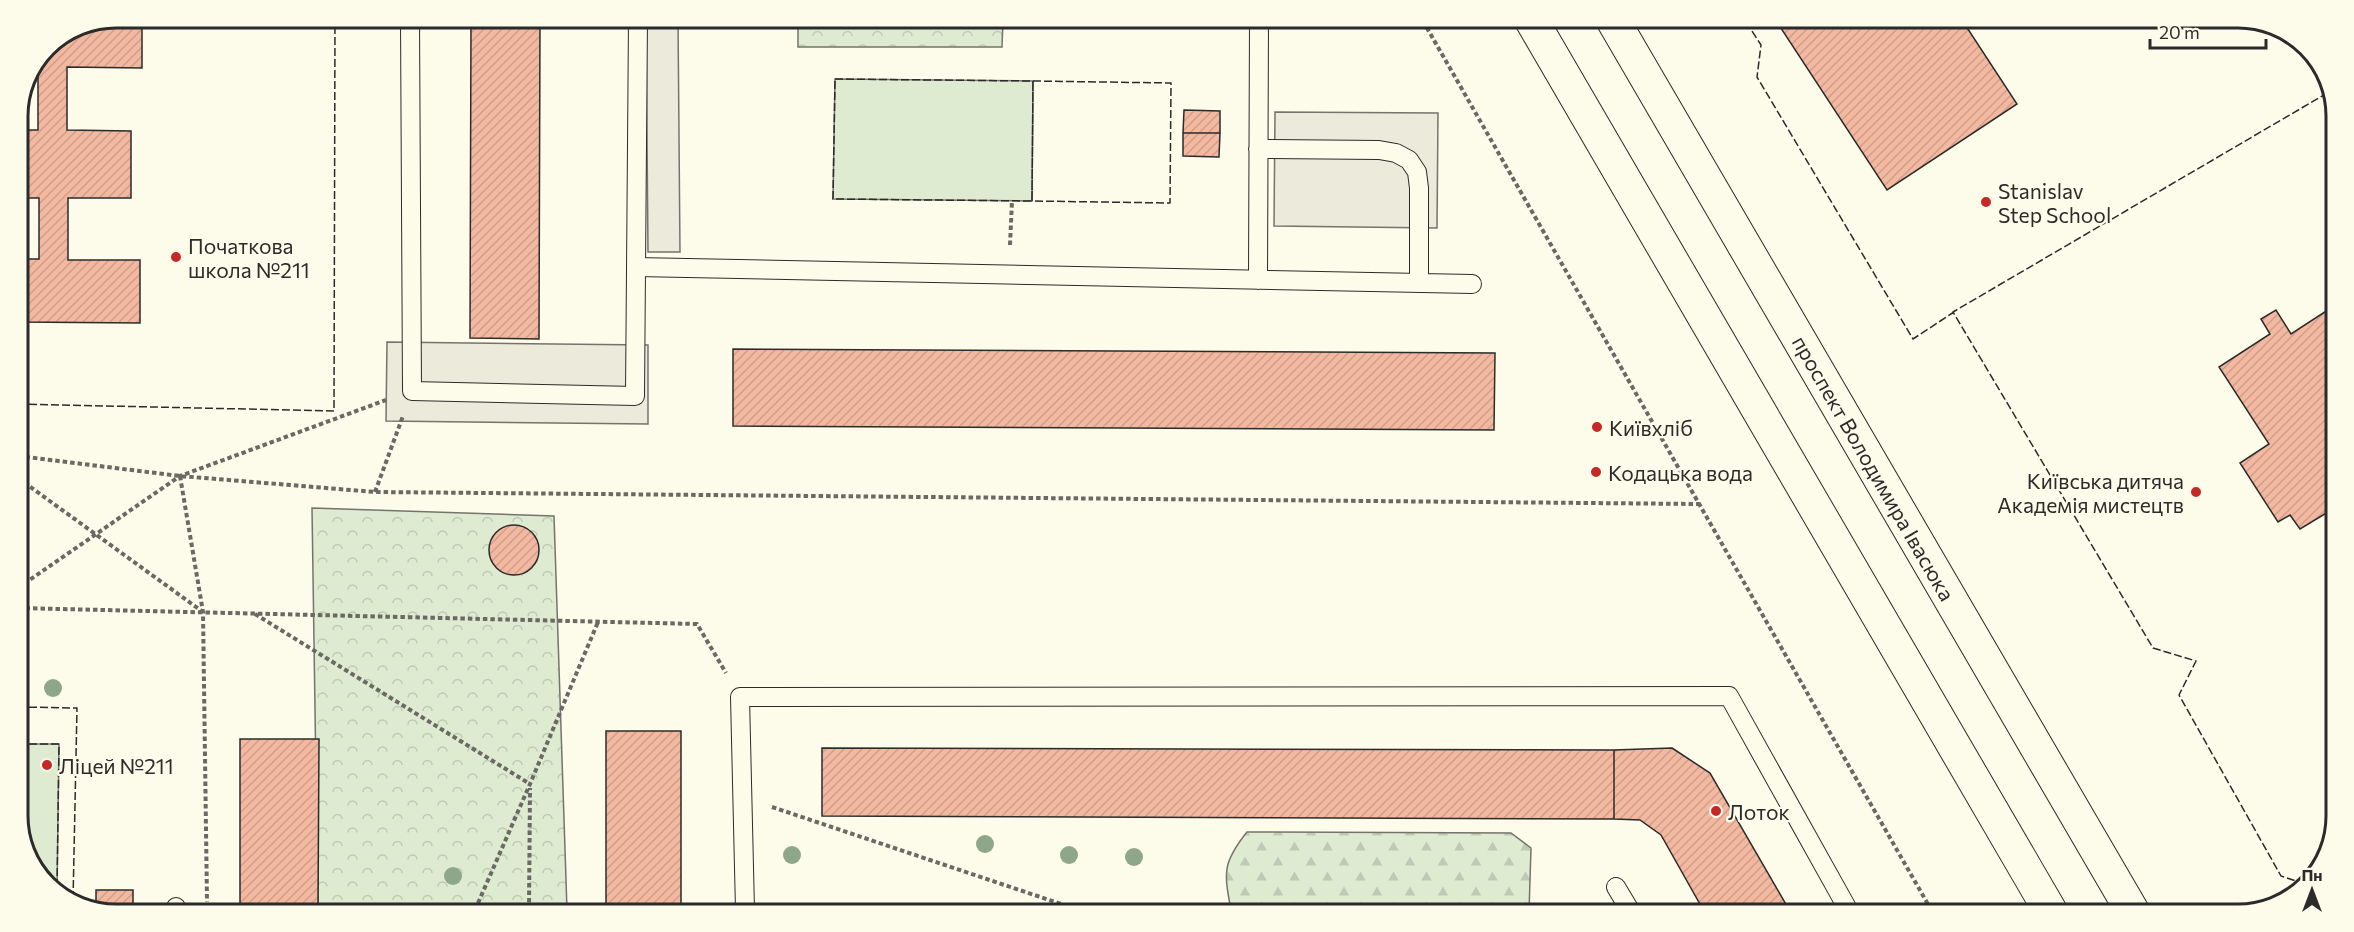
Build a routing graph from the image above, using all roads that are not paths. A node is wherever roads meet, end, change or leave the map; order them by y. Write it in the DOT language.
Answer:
graph roads {
  1 [pos="410,29"];
  2 [pos="638,29"];
  3 [pos="1259,29"];
  4 [pos="1538,29"];
  5 [pos="1618,29"];
  6 [pos="1258,149"];
  7 [pos="636,267"];
  8 [pos="1258,280"];
  9 [pos="1419,283"];
  10 [pos="1472,284"];
  11 [pos="1617,887"];
  12 [pos="745,904"];
  13 [pos="1627,904"];
  14 [pos="1845,904"];
  15 [pos="2046,904"];
  16 [pos="2128,904"];
  1 -- 7 [label="lane"];
  2 -- 7 [label="lane"];
  3 -- 6 [label="lane"];
  4 -- 15 [label="main road"];
  5 -- 16 [label="main road, проспект Володимира Івасюка"];
  6 -- 8 [label="lane"];
  6 -- 9 [label="lane"];
  7 -- 8 [label="lane"];
  8 -- 9 [label="lane"];
  9 -- 10 [label="lane"];
  11 -- 13 [label="lane"];
  12 -- 14 [label="lane"];
}
